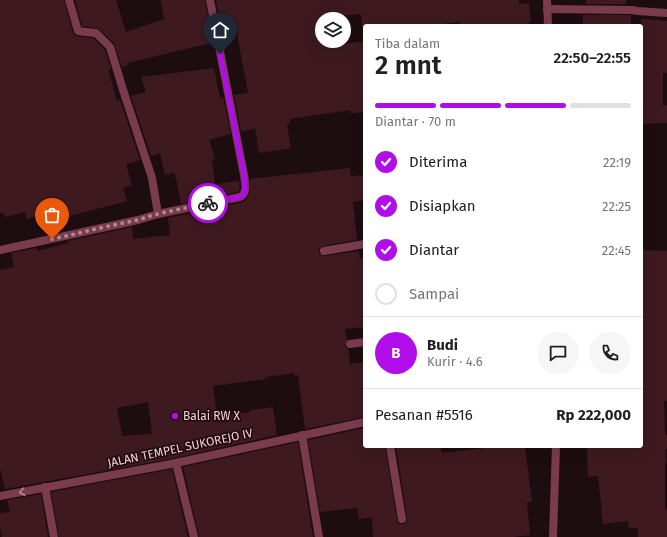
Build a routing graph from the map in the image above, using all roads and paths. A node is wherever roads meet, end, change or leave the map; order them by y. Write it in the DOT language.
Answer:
graph roads {
  1 [pos="69,0"];
  2 [pos="210,0"];
  3 [pos="547,0"];
  4 [pos="547,9"];
  5 [pos="667,13"];
  6 [pos="548,24"];
  7 [pos="158,214"];
  8 [pos="363,244"];
  9 [pos="0,250"];
  10 [pos="324,251"];
  11 [pos="363,342"];
  12 [pos="350,344"];
  13 [pos="363,422"];
  14 [pos="302,435"];
  15 [pos="390,448"];
  16 [pos="556,448"];
  17 [pos="176,463"];
  18 [pos="45,487"];
  19 [pos="0,496"];
  20 [pos="402,519"];
  21 [pos="54,537"];
  22 [pos="194,537"];
  23 [pos="319,537"];
  24 [pos="552,537"];
  1 -- 7 [label="street"];
  2 -- 7 [label="street"];
  3 -- 4 [label="street"];
  4 -- 5 [label="street"];
  4 -- 6 [label="street"];
  7 -- 9 [label="street"];
  8 -- 10 [label="street"];
  11 -- 12 [label="street"];
  13 -- 14 [label="street, JALAN TEMPEL SUKOREJO IV"];
  14 -- 17 [label="street, JALAN TEMPEL SUKOREJO IV"];
  14 -- 23 [label="street"];
  15 -- 20 [label="street"];
  16 -- 24 [label="street"];
  17 -- 18 [label="street, JALAN TEMPEL SUKOREJO IV"];
  17 -- 22 [label="street"];
  18 -- 19 [label="street, JALAN TEMPEL SUKOREJO IV, one-way"];
  18 -- 21 [label="street"];
}
